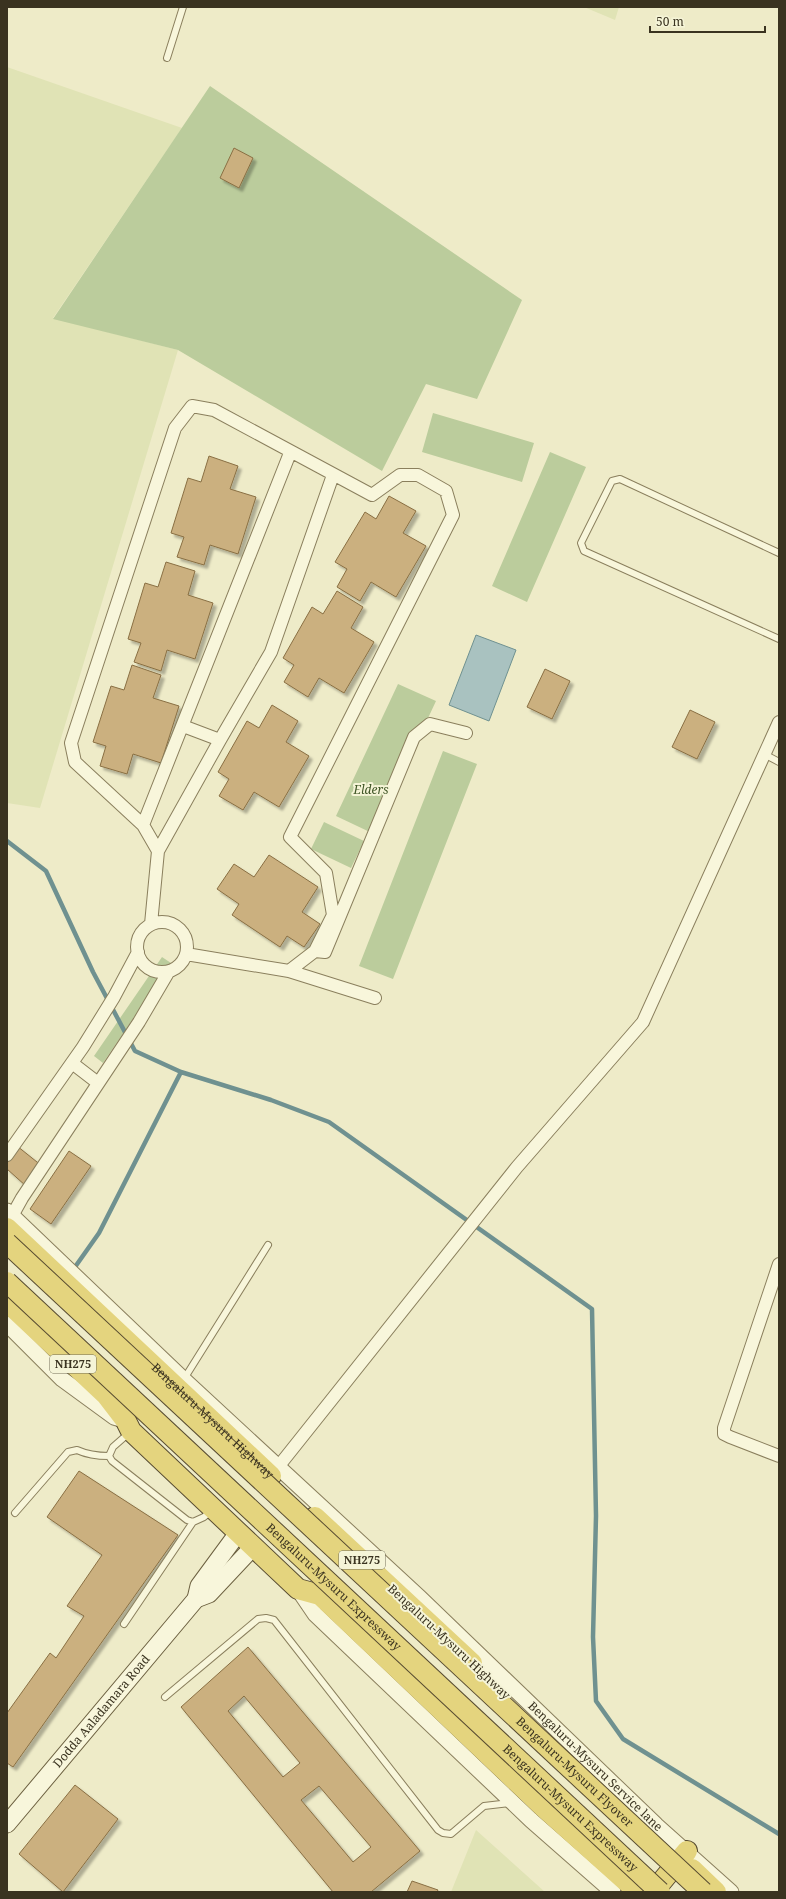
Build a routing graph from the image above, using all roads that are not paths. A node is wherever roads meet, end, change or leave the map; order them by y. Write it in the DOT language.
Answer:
graph roads {
  1 [pos="183,7"];
  2 [pos="167,58"];
  3 [pos="290,452"];
  4 [pos="333,475"];
  5 [pos="779,553"];
  6 [pos="779,639"];
  7 [pos="779,722"];
  8 [pos="183,726"];
  9 [pos="466,733"];
  10 [pos="220,740"];
  11 [pos="764,754"];
  12 [pos="779,762"];
  13 [pos="144,825"];
  14 [pos="158,851"];
  15 [pos="151,924"];
  16 [pos="315,951"];
  17 [pos="138,952"];
  18 [pos="186,954"];
  19 [pos="169,971"];
  20 [pos="290,971"];
  21 [pos="375,998"];
  22 [pos="72,1063"];
  23 [pos="98,1083"];
  24 [pos="7,1155"];
  25 [pos="9,1219"];
  26 [pos="7,1242"];
  27 [pos="268,1245"];
  28 [pos="779,1264"];
  29 [pos="777,1279"];
  30 [pos="7,1282"];
  31 [pos="7,1302"];
  32 [pos="7,1324"];
  33 [pos="184,1380"];
  34 [pos="129,1426"];
  35 [pos="109,1456"];
  36 [pos="779,1456"];
  37 [pos="278,1467"];
  38 [pos="213,1509"];
  39 [pos="15,1513"];
  40 [pos="193,1522"];
  41 [pos="238,1533"];
  42 [pos="253,1547"];
  43 [pos="298,1589"];
  44 [pos="196,1599"];
  45 [pos="124,1624"];
  46 [pos="165,1697"];
  47 [pos="514,1803"];
  48 [pos="536,1813"];
  49 [pos="7,1824"];
  50 [pos="684,1855"];
  51 [pos="612,1892"];
  52 [pos="638,1892"];
  53 [pos="653,1892"];
  54 [pos="660,1892"];
  55 [pos="703,1892"];
  56 [pos="716,1892"];
  57 [pos="731,1892"];
  1 -- 2 [label="lane"];
  3 -- 4 [label="street"];
  3 -- 8 [label="street"];
  3 -- 13 [label="street"];
  4 -- 10 [label="street"];
  4 -- 16 [label="street"];
  5 -- 6 [label="lane"];
  7 -- 11 [label="street"];
  8 -- 10 [label="street"];
  8 -- 13 [label="street"];
  9 -- 16 [label="street"];
  10 -- 14 [label="street"];
  11 -- 12 [label="lane"];
  11 -- 37 [label="street"];
  13 -- 14 [label="street"];
  14 -- 15 [label="street"];
  15 -- 17 [label="street"];
  15 -- 18 [label="street"];
  16 -- 20 [label="street"];
  17 -- 19 [label="street"];
  17 -- 22 [label="street"];
  18 -- 19 [label="street"];
  18 -- 20 [label="street"];
  19 -- 23 [label="street"];
  20 -- 21 [label="street"];
  22 -- 23 [label="street"];
  22 -- 24 [label="street"];
  23 -- 25 [label="street"];
  25 -- 33 [label="street, Bengaluru-Mysuru Service lane / NH275"];
  25 -- 50 [label="highway, Bengaluru-Mysuru Highway / NH275"];
  26 -- 55 [label="highway, Bengaluru-Mysuru Flyover / NH275, bridge"];
  27 -- 33 [label="lane"];
  28 -- 29 [label="street"];
  29 -- 36 [label="street"];
  30 -- 54 [label="highway, Bengaluru-Mysuru Expressway / NH275, bridge"];
  31 -- 34 [label="highway, Bengaluru-Mysuru Expressway / NH275"];
  32 -- 34 [label="street, Bengaluru-Mysuru Expressway / NH275"];
  33 -- 37 [label="street, Bengaluru-Mysuru Service lane / NH275"];
  34 -- 35 [label="lane"];
  34 -- 38 [label="highway, Bengaluru-Mysuru Expressway / NH275"];
  35 -- 39 [label="lane"];
  35 -- 40 [label="lane"];
  37 -- 50 [label="street, Bengaluru-Mysuru Service lane / NH275"];
  38 -- 40 [label="lane"];
  38 -- 41 [label="highway, Bengaluru-Mysuru Expressway / NH275"];
  40 -- 45 [label="lane"];
  41 -- 42 [label="highway, Bengaluru-Mysuru Expressway / NH275"];
  41 -- 44 [label="main road"];
  42 -- 43 [label="highway, Bengaluru-Mysuru Expressway / NH275"];
  42 -- 44 [label="main road"];
  43 -- 47 [label="street, Bengaluru-Mysuru Expressway / NH275"];
  43 -- 48 [label="highway, Bengaluru-Mysuru Expressway / NH275"];
  44 -- 49 [label="main road, Dodda Aaladamara Road"];
  46 -- 47 [label="lane"];
  47 -- 48 [label="street, Bengaluru-Mysuru Expressway / NH275"];
  48 -- 51 [label="street, Bengaluru-Mysuru Expressway / NH275"];
  48 -- 52 [label="highway, Bengaluru-Mysuru Expressway / NH275"];
  50 -- 53 [label="highway"];
  50 -- 56 [label="highway, Bengaluru-Mysuru Highway / NH275"];
  50 -- 57 [label="street, Bengaluru-Mysuru Service lane / NH275"];
}
